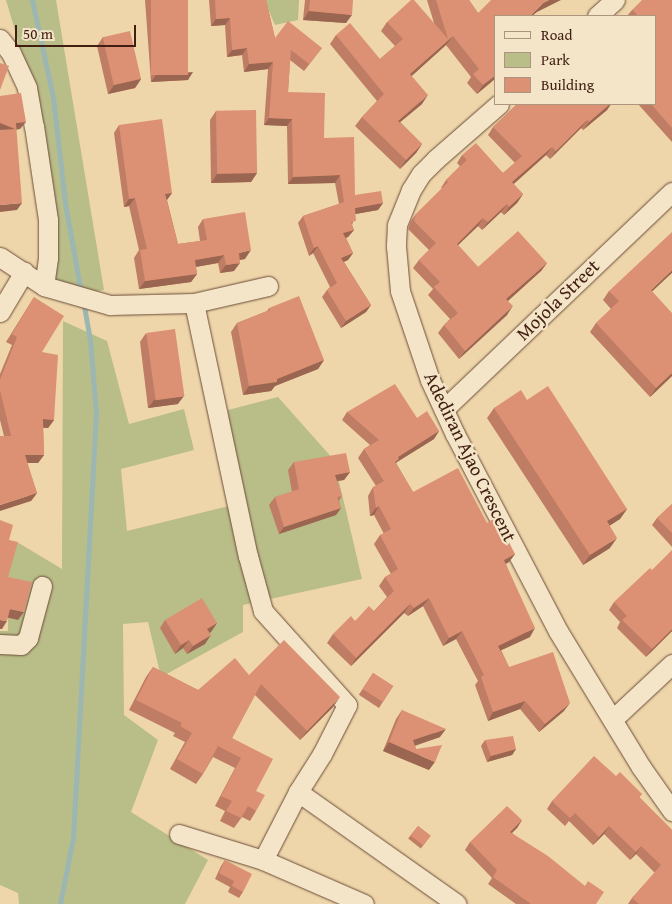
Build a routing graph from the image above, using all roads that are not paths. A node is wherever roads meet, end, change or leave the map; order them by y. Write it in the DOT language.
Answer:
graph roads {
  1 [pos="615,0"];
  2 [pos="598,15"];
  3 [pos="0,39"];
  4 [pos="498,105"];
  5 [pos="672,192"];
  6 [pos="0,257"];
  7 [pos="24,272"];
  8 [pos="46,286"];
  9 [pos="268,286"];
  10 [pos="194,303"];
  11 [pos="0,312"];
  12 [pos="444,409"];
  13 [pos="42,586"];
  14 [pos="0,644"];
  15 [pos="672,664"];
  16 [pos="613,719"];
  17 [pos="298,792"];
  18 [pos="672,811"];
  19 [pos="179,834"];
  20 [pos="263,860"];
  21 [pos="364,904"];
  22 [pos="456,904"];
  1 -- 2 [label="street"];
  3 -- 8 [label="street"];
  4 -- 12 [label="street, Adediran Ajao Crescent"];
  5 -- 12 [label="street, Mojola Street"];
  6 -- 7 [label="street"];
  7 -- 8 [label="street"];
  7 -- 11 [label="street"];
  8 -- 10 [label="street"];
  9 -- 10 [label="street"];
  10 -- 17 [label="street"];
  12 -- 16 [label="street, Adediran Ajao Crescent"];
  13 -- 14 [label="street"];
  15 -- 16 [label="street"];
  16 -- 18 [label="street, Adediran Ajao Crescent"];
  17 -- 20 [label="street"];
  17 -- 22 [label="street"];
  19 -- 20 [label="street"];
  20 -- 21 [label="street"];
}
